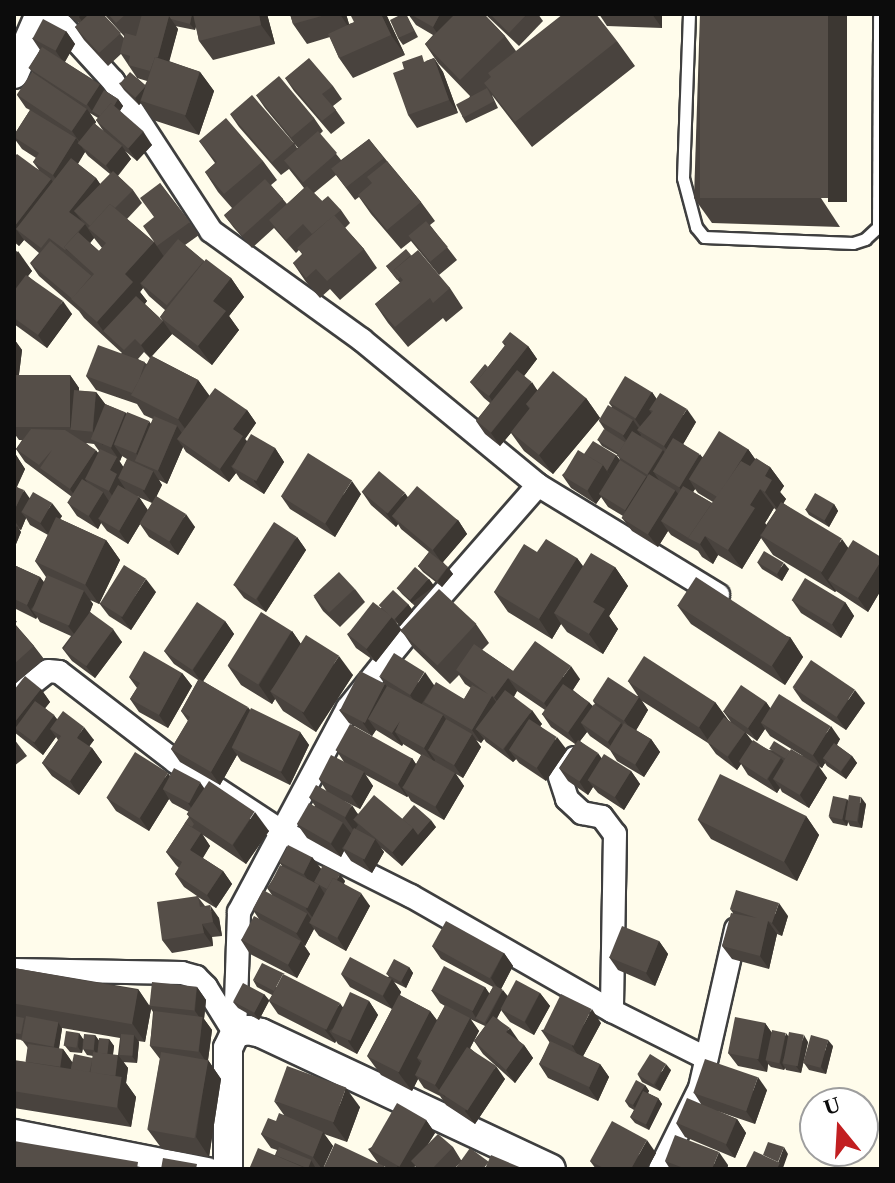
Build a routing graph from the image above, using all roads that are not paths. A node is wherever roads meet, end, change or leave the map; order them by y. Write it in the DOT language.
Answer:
graph roads {
  1 [pos="40,14"];
  2 [pos="52,14"];
  3 [pos="689,14"];
  4 [pos="879,14"];
  5 [pos="14,74"];
  6 [pos="538,485"];
  7 [pos="723,598"];
  8 [pos="14,698"];
  9 [pos="575,758"];
  10 [pos="281,831"];
  11 [pos="740,912"];
  12 [pos="14,970"];
  13 [pos="612,1011"];
  14 [pos="235,1033"];
  15 [pos="706,1058"];
  16 [pos="14,1131"];
  17 [pos="208,1169"];
  18 [pos="228,1169"];
  19 [pos="551,1169"];
  20 [pos="660,1169"];
  1 -- 5 [label="street"];
  2 -- 6 [label="street"];
  3 -- 4 [label="lane"];
  6 -- 7 [label="street"];
  6 -- 10 [label="street"];
  8 -- 10 [label="street"];
  9 -- 13 [label="street"];
  10 -- 13 [label="street"];
  10 -- 14 [label="street"];
  11 -- 15 [label="street"];
  12 -- 14 [label="street"];
  13 -- 15 [label="street"];
  14 -- 18 [label="street"];
  14 -- 19 [label="street"];
  15 -- 20 [label="street"];
  16 -- 17 [label="street"];
}
